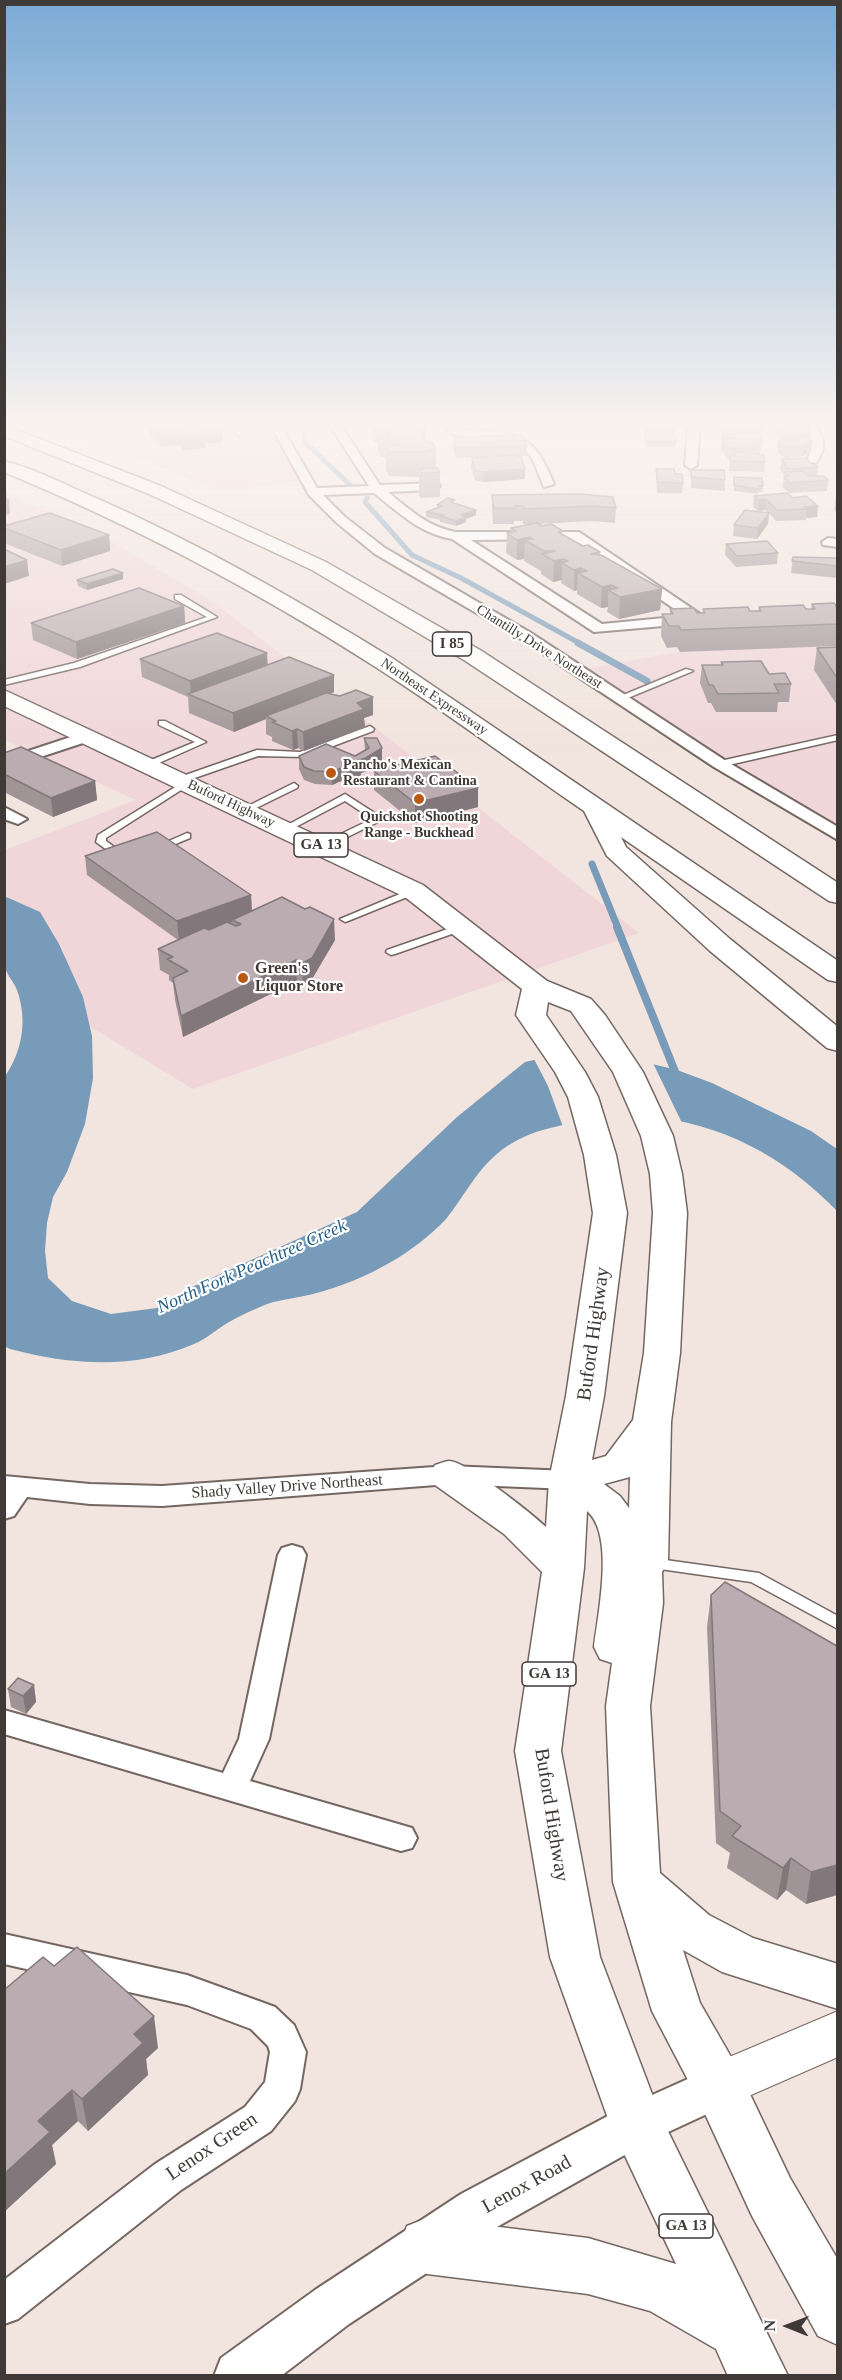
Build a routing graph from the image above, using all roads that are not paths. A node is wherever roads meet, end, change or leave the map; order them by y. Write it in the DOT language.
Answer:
graph roads {
  1 [pos="159,535"];
  2 [pos="252,535"];
  3 [pos="359,535"];
  4 [pos="451,535"];
  5 [pos="566,535"];
  6 [pos="574,535"];
  7 [pos="456,536"];
  8 [pos="178,597"];
  9 [pos="688,670"];
  10 [pos="4,682"];
  11 [pos="4,697"];
  12 [pos="620,698"];
  13 [pos="162,723"];
  14 [pos="370,729"];
  15 [pos="86,737"];
  16 [pos="837,737"];
  17 [pos="4,764"];
  18 [pos="720,764"];
  19 [pos="147,765"];
  20 [pos="184,781"];
  21 [pos="294,786"];
  22 [pos="591,806"];
  23 [pos="245,810"];
  24 [pos="285,829"];
  25 [pos="837,835"];
  26 [pos="187,836"];
  27 [pos="323,846"];
  28 [pos="146,852"];
  29 [pos="129,857"];
  30 [pos="414,891"];
  31 [pos="837,895"];
  32 [pos="345,919"];
  33 [pos="462,927"];
  34 [pos="391,952"];
  35 [pos="837,974"];
  36 [pos="537,987"];
  37 [pos="837,1042"];
  38 [pos="652,1422"];
  39 [pos="449,1475"];
  40 [pos="569,1480"];
  41 [pos="12,1486"];
  42 [pos="4,1509"];
  43 [pos="292,1555"];
  44 [pos="647,1562"];
  45 [pos="563,1568"];
  46 [pos="837,1623"];
  47 [pos="628,1706"];
  48 [pos="4,1722"];
  49 [pos="231,1789"];
  50 [pos="401,1838"];
  51 [pos="637,1882"];
  52 [pos="4,1948"];
  53 [pos="837,1987"];
  54 [pos="837,2033"];
  55 [pos="719,2086"];
  56 [pos="637,2124"];
  57 [pos="427,2246"];
  58 [pos="4,2305"];
  59 [pos="837,2316"];
  60 [pos="747,2352"];
  61 [pos="239,2376"];
  1 -- 22 [label="main road, Northeast Expressway"];
  2 -- 31 [label="main road, I 85"];
  3 -- 12 [label="street, Chantilly Drive Northeast"];
  4 -- 7 [label="street"];
  5 -- 7 [label="street"];
  6 -- 7 [label="street"];
  8 -- 10 [label="lane"];
  9 -- 12 [label="lane"];
  11 -- 15 [label="main road, Buford Highway / GA 13"];
  12 -- 18 [label="street, Chantilly Drive Northeast"];
  13 -- 19 [label="lane"];
  14 -- 20 [label="lane"];
  15 -- 17 [label="street"];
  15 -- 19 [label="main road, Buford Highway / GA 13"];
  16 -- 18 [label="lane"];
  18 -- 25 [label="street, Chantilly Drive Northeast"];
  19 -- 20 [label="main road, Buford Highway / GA 13"];
  20 -- 23 [label="main road, Buford Highway / GA 13"];
  20 -- 29 [label="lane"];
  21 -- 23 [label="lane"];
  22 -- 35 [label="main road, Northeast Expressway"];
  22 -- 37 [label="main road"];
  23 -- 24 [label="main road, Buford Highway / GA 13"];
  24 -- 27 [label="main road, Buford Highway / GA 13"];
  24 -- 27 [label="lane"];
  26 -- 28 [label="lane"];
  27 -- 30 [label="main road, Buford Highway / GA 13"];
  30 -- 32 [label="lane"];
  30 -- 33 [label="main road, Buford Highway / GA 13"];
  33 -- 34 [label="lane"];
  33 -- 36 [label="main road, Buford Highway / GA 13"];
  36 -- 38 [label="main road, Buford Highway / GA 13"];
  36 -- 40 [label="main road, Buford Highway / GA 13"];
  38 -- 40 [label="main road"];
  38 -- 44 [label="main road, Buford Highway / GA 13"];
  39 -- 40 [label="street, Shady Valley Drive Northeast"];
  39 -- 41 [label="street, Shady Valley Drive Northeast"];
  39 -- 45 [label="main road"];
  40 -- 45 [label="main road, Buford Highway / GA 13"];
  40 -- 47 [label="main road"];
  41 -- 42 [label="street"];
  43 -- 49 [label="street"];
  44 -- 46 [label="lane"];
  44 -- 47 [label="main road, Buford Highway / GA 13"];
  45 -- 56 [label="main road, Buford Highway / GA 13"];
  47 -- 51 [label="main road, Buford Highway / GA 13"];
  48 -- 49 [label="street"];
  49 -- 50 [label="street"];
  51 -- 53 [label="main road"];
  51 -- 55 [label="main road, Buford Highway / GA 13"];
  52 -- 58 [label="street, Lenox Green"];
  54 -- 55 [label="main road, Lenox Road"];
  55 -- 56 [label="street, Lenox Road"];
  55 -- 59 [label="main road, Buford Highway / GA 13"];
  56 -- 57 [label="street, Lenox Road"];
  56 -- 60 [label="main road, Buford Highway / GA 13"];
  57 -- 60 [label="main road"];
  57 -- 61 [label="street, Lenox Road"];
}
